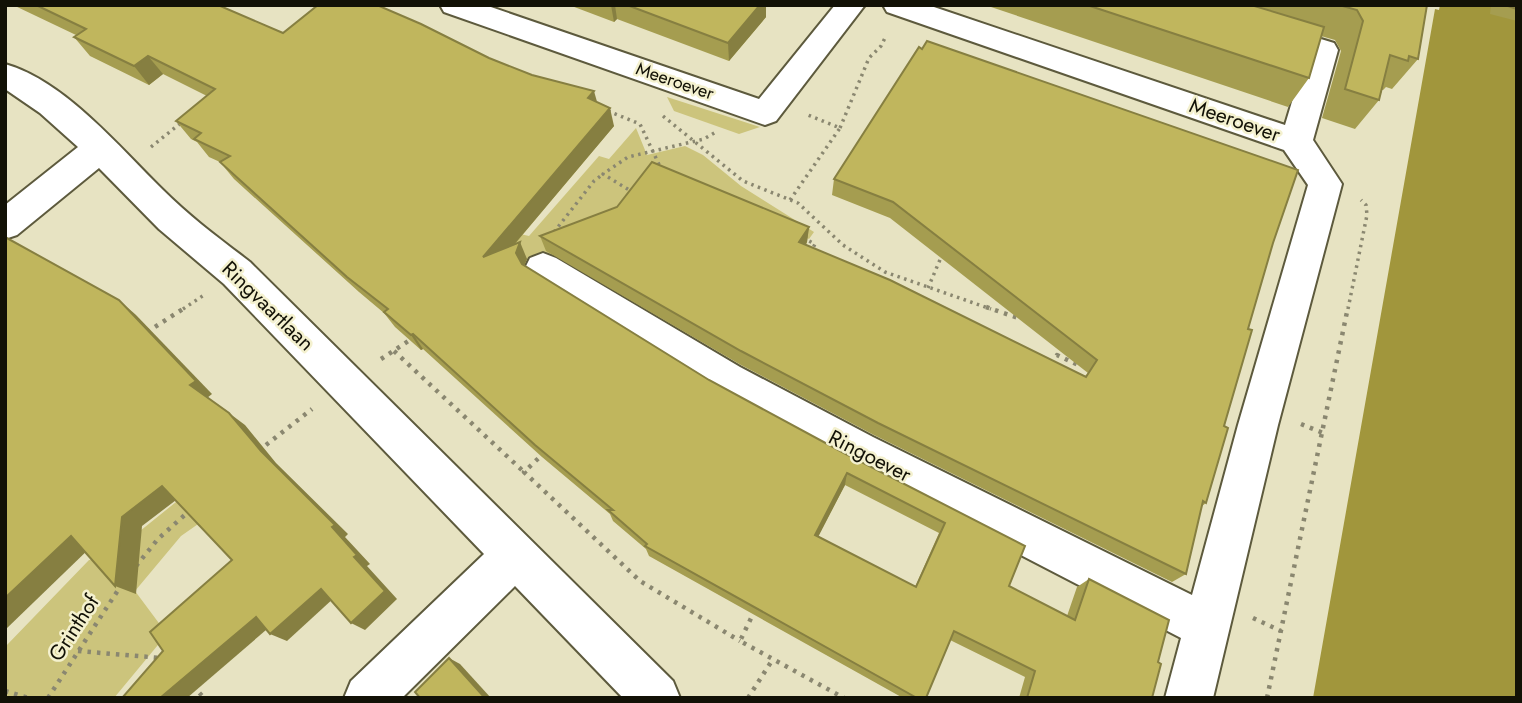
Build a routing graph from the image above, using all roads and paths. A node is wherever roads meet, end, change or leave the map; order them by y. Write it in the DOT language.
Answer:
graph roads {
  1 [pos="454,5"];
  2 [pos="850,5"];
  3 [pos="1176,5"];
  4 [pos="892,16"];
  5 [pos="13,88"];
  6 [pos="774,101"];
  7 [pos="744,105"];
  8 [pos="604,110"];
  9 [pos="188,117"];
  10 [pos="840,128"];
  11 [pos="691,140"];
  12 [pos="1296,141"];
  13 [pos="651,149"];
  14 [pos="112,159"];
  15 [pos="663,172"];
  16 [pos="603,174"];
  17 [pos="1325,184"];
  18 [pos="641,197"];
  19 [pos="790,200"];
  20 [pos="5,225"];
  21 [pos="792,232"];
  22 [pos="949,244"];
  23 [pos="811,250"];
  24 [pos="547,251"];
  25 [pos="823,255"];
  26 [pos="804,260"];
  27 [pos="237,274"];
  28 [pos="928,288"];
  29 [pos="1029,322"];
  30 [pos="136,340"];
  31 [pos="394,351"];
  32 [pos="1040,360"];
  33 [pos="1082,366"];
  34 [pos="554,444"];
  35 [pos="524,472"];
  36 [pos="188,512"];
  37 [pos="515,555"];
  38 [pos="758,603"];
  39 [pos="1207,627"];
  40 [pos="740,641"];
  41 [pos="78,651"];
  42 [pos="167,659"];
  43 [pos="773,659"];
  44 [pos="184,676"];
  45 [pos="5,691"];
  46 [pos="29,698"];
  47 [pos="48,698"];
  48 [pos="204,698"];
  49 [pos="368,698"];
  50 [pos="656,698"];
  51 [pos="748,698"];
  52 [pos="844,698"];
  53 [pos="1189,698"];
  54 [pos="1267,698"];
  1 -- 7 [label="street, Meeroever"];
  2 -- 6 [label="street"];
  3 -- 12 [label="street"];
  4 -- 10 [label="path"];
  4 -- 12 [label="street, Meeroever"];
  5 -- 14 [label="street, Ringvaartlaan"];
  6 -- 7 [label="street, Meeroever"];
  6 -- 10 [label="path"];
  7 -- 11 [label="path"];
  8 -- 13 [label="path"];
  9 -- 14 [label="path"];
  10 -- 19 [label="path"];
  11 -- 13 [label="path"];
  11 -- 19 [label="path"];
  12 -- 17 [label="street"];
  13 -- 15 [label="path"];
  13 -- 16 [label="path"];
  14 -- 20 [label="street"];
  14 -- 27 [label="street, Ringvaartlaan"];
  16 -- 18 [label="path"];
  16 -- 24 [label="path"];
  17 -- 39 [label="street"];
  17 -- 54 [label="path"];
  19 -- 28 [label="path"];
  21 -- 23 [label="path"];
  22 -- 28 [label="path"];
  23 -- 25 [label="path"];
  23 -- 26 [label="path"];
  24 -- 39 [label="street, Ringoever"];
  27 -- 30 [label="path"];
  27 -- 37 [label="street, Ringvaartlaan"];
  28 -- 29 [label="path"];
  31 -- 35 [label="path"];
  32 -- 33 [label="path"];
  34 -- 35 [label="path"];
  35 -- 40 [label="path"];
  36 -- 41 [label="path, Grinthof"];
  37 -- 49 [label="street"];
  37 -- 50 [label="street, Ringvaartlaan"];
  38 -- 40 [label="path"];
  39 -- 53 [label="street"];
  40 -- 43 [label="path"];
  41 -- 42 [label="path"];
  41 -- 47 [label="path, Grinthof"];
  43 -- 51 [label="path"];
  43 -- 52 [label="path"];
  44 -- 48 [label="path"];
  45 -- 46 [label="path"];
}
